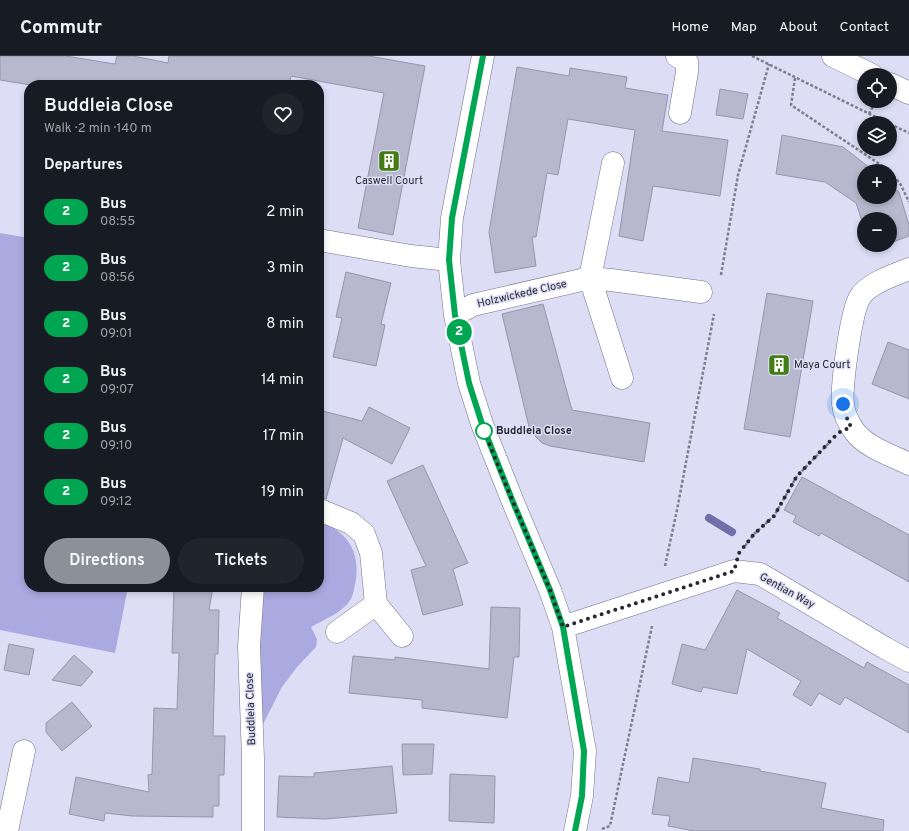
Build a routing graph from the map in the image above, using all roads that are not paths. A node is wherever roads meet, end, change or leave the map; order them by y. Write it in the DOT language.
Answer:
graph roads {
  1 [pos="483,56"];
  2 [pos="677,56"];
  3 [pos="833,56"];
  4 [pos="858,68"];
  5 [pos="897,87"];
  6 [pos="909,93"];
  7 [pos="680,113"];
  8 [pos="613,162"];
  9 [pos="324,241"];
  10 [pos="449,260"];
  11 [pos="909,269"];
  12 [pos="590,278"];
  13 [pos="701,292"];
  14 [pos="455,315"];
  15 [pos="622,378"];
  16 [pos="909,464"];
  17 [pos="324,512"];
  18 [pos="253,592"];
  19 [pos="376,604"];
  20 [pos="563,627"];
  21 [pos="337,632"];
  22 [pos="402,636"];
  23 [pos="909,661"];
  24 [pos="24,751"];
  25 [pos="7,831"];
  26 [pos="253,831"];
  27 [pos="575,831"];
  1 -- 10 [label="street"];
  2 -- 7 [label="street"];
  3 -- 4 [label="street"];
  5 -- 6 [label="street"];
  8 -- 12 [label="street"];
  9 -- 10 [label="street"];
  10 -- 14 [label="street"];
  11 -- 16 [label="street"];
  12 -- 13 [label="street, Holzwickede Close"];
  12 -- 14 [label="street, Holzwickede Close"];
  12 -- 15 [label="street"];
  14 -- 20 [label="street"];
  17 -- 19 [label="street"];
  18 -- 26 [label="street, Buddleia Close"];
  19 -- 21 [label="street"];
  19 -- 22 [label="street"];
  20 -- 23 [label="street, Gentian Way"];
  20 -- 27 [label="street"];
  24 -- 25 [label="street"];
}
